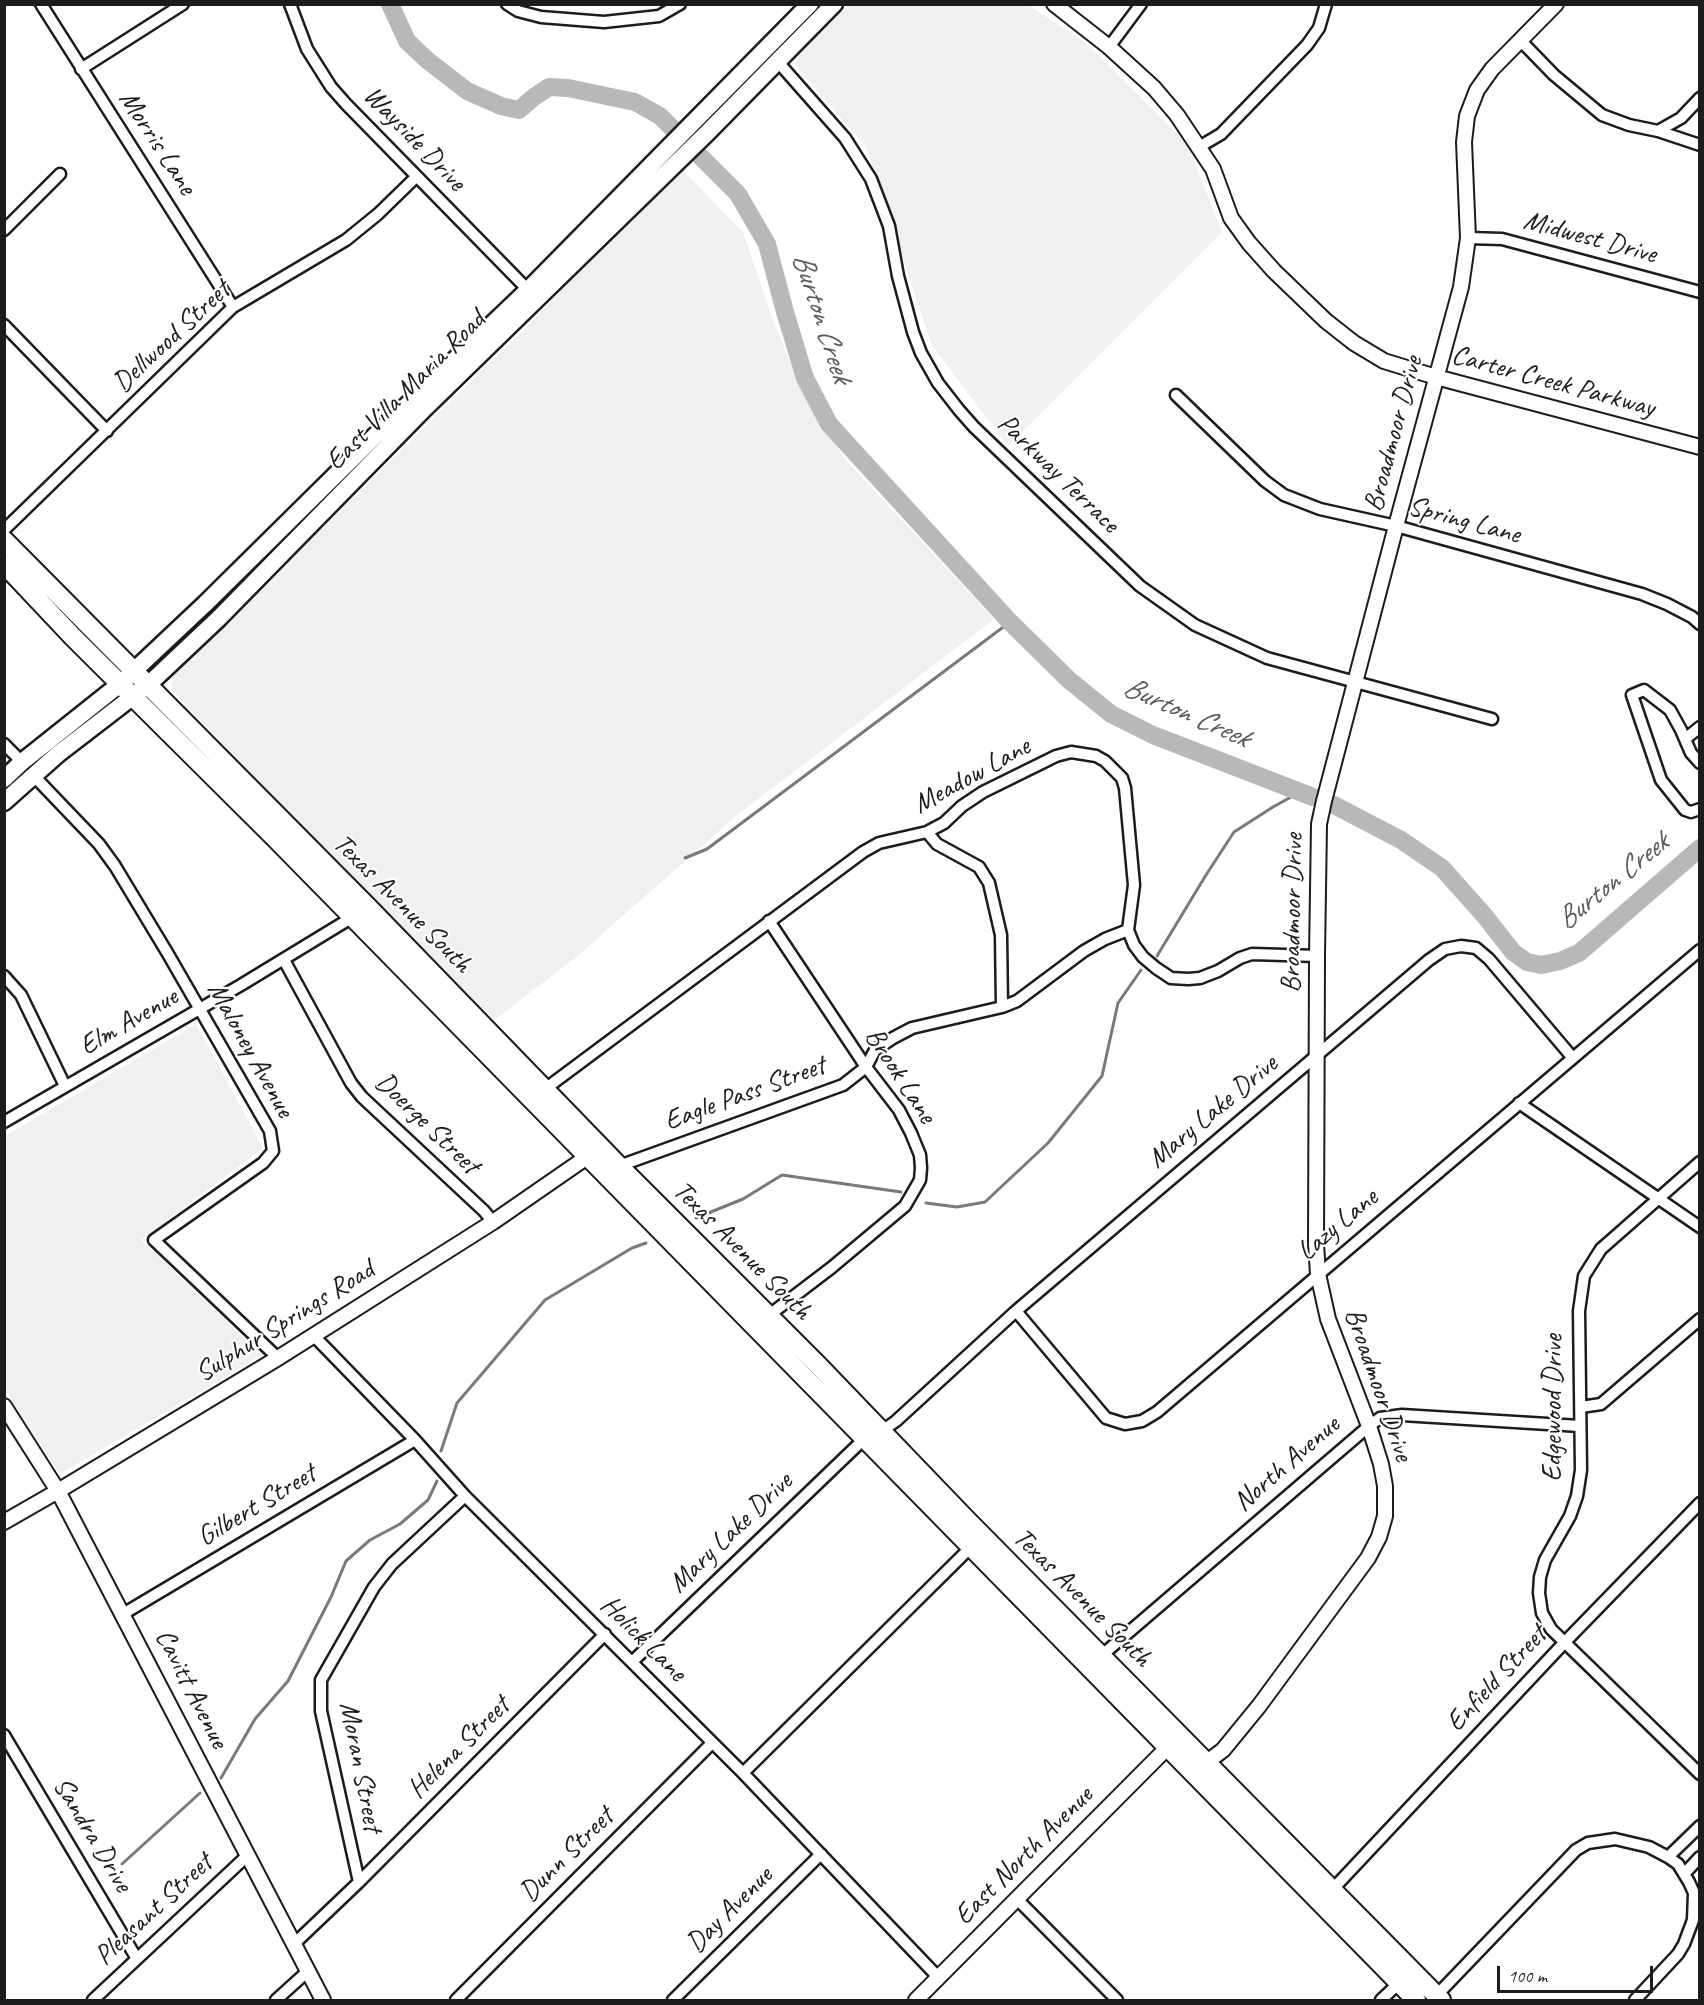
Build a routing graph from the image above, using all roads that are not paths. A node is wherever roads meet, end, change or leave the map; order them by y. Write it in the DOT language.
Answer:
graph roads {
  1 [pos="41,4"];
  2 [pos="183,4"];
  3 [pos="290,4"];
  4 [pos="507,4"];
  5 [pos="680,4"];
  6 [pos="810,4"];
  7 [pos="834,4"];
  8 [pos="1054,4"];
  9 [pos="1141,4"];
  10 [pos="1326,4"];
  11 [pos="1556,4"];
  12 [pos="1521,41"];
  13 [pos="1109,46"];
  14 [pos="778,62"];
  15 [pos="81,69"];
  16 [pos="1700,98"];
  17 [pos="1658,131"];
  18 [pos="1700,145"];
  19 [pos="1199,147"];
  20 [pos="60,174"];
  21 [pos="416,177"];
  22 [pos="4,230"];
  23 [pos="1468,238"];
  24 [pos="1700,292"];
  25 [pos="532,294"];
  26 [pos="233,307"];
  27 [pos="4,325"];
  28 [pos="1436,377"];
  29 [pos="1176,394"];
  30 [pos="107,431"];
  31 [pos="1700,447"];
  32 [pos="1396,526"];
  33 [pos="4,530"];
  34 [pos="4,540"];
  35 [pos="4,564"];
  36 [pos="1700,624"];
  37 [pos="135,671"];
  38 [pos="1355,683"];
  39 [pos="120,684"];
  40 [pos="149,684"];
  41 [pos="133,698"];
  42 [pos="1492,719"];
  43 [pos="1700,727"];
  44 [pos="1685,739"];
  45 [pos="4,744"];
  46 [pos="22,762"];
  47 [pos="1700,763"];
  48 [pos="33,775"];
  49 [pos="4,779"];
  50 [pos="4,802"];
  51 [pos="1700,808"];
  52 [pos="927,832"];
  53 [pos="368,907"];
  54 [pos="352,917"];
  55 [pos="769,921"];
  56 [pos="1128,930"];
  57 [pos="1700,950"];
  58 [pos="1317,956"];
  59 [pos="284,960"];
  60 [pos="4,976"];
  61 [pos="1002,1007"];
  62 [pos="200,1010"];
  63 [pos="1317,1056"];
  64 [pos="1572,1057"];
  65 [pos="866,1066"];
  66 [pos="65,1086"];
  67 [pos="545,1089"];
  68 [pos="1518,1103"];
  69 [pos="4,1122"];
  70 [pos="587,1156"];
  71 [pos="1700,1162"];
  72 [pos="619,1166"];
  73 [pos="1657,1199"];
  74 [pos="493,1222"];
  75 [pos="1700,1227"];
  76 [pos="1318,1274"];
  77 [pos="1016,1311"];
  78 [pos="768,1316"];
  79 [pos="1700,1319"];
  80 [pos="313,1335"];
  81 [pos="278,1358"];
  82 [pos="4,1406"];
  83 [pos="1581,1407"];
  84 [pos="1369,1426"];
  85 [pos="1580,1426"];
  86 [pos="882,1431"];
  87 [pos="864,1439"];
  88 [pos="415,1440"];
  89 [pos="58,1491"];
  90 [pos="465,1496"];
  91 [pos="1700,1503"];
  92 [pos="965,1518"];
  93 [pos="4,1522"];
  94 [pos="971,1547"];
  95 [pos="123,1614"];
  96 [pos="605,1634"];
  97 [pos="1564,1643"];
  98 [pos="1101,1656"];
  99 [pos="632,1662"];
  100 [pos="4,1735"];
  101 [pos="712,1743"];
  102 [pos="1167,1748"];
  103 [pos="1207,1762"];
  104 [pos="743,1773"];
  105 [pos="1700,1774"];
  106 [pos="1700,1826"];
  107 [pos="1686,1840"];
  108 [pos="1649,1847"];
  109 [pos="821,1854"];
  110 [pos="248,1855"];
  111 [pos="1700,1857"];
  112 [pos="1673,1860"];
  113 [pos="1684,1874"];
  114 [pos="359,1882"];
  115 [pos="1332,1890"];
  116 [pos="1017,1899"];
  117 [pos="294,1944"];
  118 [pos="138,1959"];
  119 [pos="308,1971"];
  120 [pos="938,1977"];
  121 [pos="1399,1983"];
  122 [pos="1438,1998"];
  123 [pos="93,2001"];
  124 [pos="276,2001"];
  125 [pos="323,2001"];
  126 [pos="456,2001"];
  127 [pos="674,2001"];
  128 [pos="916,2001"];
  129 [pos="1117,2001"];
  130 [pos="1381,2001"];
  131 [pos="1416,2001"];
  132 [pos="1635,2001"];
  1 -- 15 [label="street, Morris Lane"];
  2 -- 15 [label="street"];
  3 -- 21 [label="street, Wayside Drive"];
  4 -- 5 [label="street"];
  6 -- 25 [label="main road, East Villa Maria Road"];
  7 -- 14 [label="main road, East Villa Maria Road"];
  8 -- 13 [label="street, Carter Creek Parkway"];
  9 -- 13 [label="street"];
  10 -- 19 [label="street"];
  11 -- 12 [label="street, Broadmoor Drive"];
  12 -- 17 [label="street"];
  12 -- 23 [label="street, Broadmoor Drive"];
  13 -- 19 [label="street, Carter Creek Parkway"];
  14 -- 25 [label="main road, East Villa Maria Road"];
  14 -- 38 [label="street, Parkway Terrace"];
  15 -- 26 [label="street, Morris Lane"];
  16 -- 17 [label="street"];
  17 -- 18 [label="street"];
  19 -- 28 [label="street, Carter Creek Parkway"];
  20 -- 22 [label="street"];
  21 -- 25 [label="street, Wayside Drive"];
  21 -- 26 [label="street, Dellwood Street"];
  23 -- 24 [label="street, Midwest Drive"];
  23 -- 28 [label="street, Broadmoor Drive"];
  25 -- 37 [label="main road, East Villa Maria Road"];
  25 -- 40 [label="main road, East Villa Maria Road"];
  26 -- 30 [label="street, Dellwood Street"];
  27 -- 30 [label="street"];
  28 -- 31 [label="street, Carter Creek Parkway"];
  28 -- 32 [label="street, Broadmoor Drive"];
  29 -- 32 [label="street, Spring Lane"];
  30 -- 33 [label="street, Dellwood Street"];
  32 -- 36 [label="street, Spring Lane"];
  32 -- 38 [label="street, Broadmoor Drive"];
  34 -- 37 [label="main road, Texas Avenue South"];
  35 -- 39 [label="main road, Texas Avenue South"];
  37 -- 39 [label="main road, East Villa Maria Road"];
  37 -- 40 [label="main road, Texas Avenue South"];
  38 -- 42 [label="street, Parkway Terrace"];
  38 -- 58 [label="street, Broadmoor Drive"];
  39 -- 41 [label="main road, Texas Avenue South"];
  39 -- 46 [label="main road, East Villa Maria Road"];
  40 -- 41 [label="main road, East Villa Maria Road"];
  40 -- 53 [label="main road, Texas Avenue South"];
  41 -- 48 [label="main road, East Villa Maria Road"];
  41 -- 54 [label="main road, Texas Avenue South"];
  43 -- 44 [label="street"];
  44 -- 47 [label="street"];
  44 -- 51 [label="street"];
  45 -- 46 [label="street"];
  46 -- 49 [label="main road, East Villa Maria Road"];
  48 -- 50 [label="main road, East Villa Maria Road"];
  48 -- 62 [label="street, Maloney Avenue"];
  52 -- 55 [label="street, Meadow Lane"];
  52 -- 56 [label="street, Meadow Lane"];
  52 -- 61 [label="street"];
  53 -- 54 [label="street, Elm Avenue"];
  53 -- 67 [label="main road, Texas Avenue South"];
  54 -- 59 [label="street, Elm Avenue"];
  54 -- 70 [label="main road, Texas Avenue South"];
  55 -- 65 [label="street, Brook Lane"];
  55 -- 67 [label="street, Meadow Lane"];
  56 -- 58 [label="street"];
  56 -- 61 [label="street, Eagle Pass Street"];
  57 -- 64 [label="street, Lazy Lane"];
  58 -- 63 [label="street, Broadmoor Drive"];
  59 -- 62 [label="street, Elm Avenue"];
  59 -- 74 [label="street, Doerge Street"];
  60 -- 66 [label="street"];
  61 -- 65 [label="street, Eagle Pass Street"];
  62 -- 66 [label="street, Elm Avenue"];
  62 -- 81 [label="street, Maloney Avenue"];
  63 -- 64 [label="street, Mary Lake Drive"];
  63 -- 76 [label="street, Broadmoor Drive"];
  63 -- 77 [label="street, Mary Lake Drive"];
  64 -- 68 [label="street, Lazy Lane"];
  65 -- 72 [label="street, Eagle Pass Street"];
  65 -- 78 [label="street, Brook Lane"];
  66 -- 69 [label="street, Elm Avenue"];
  67 -- 72 [label="main road, Texas Avenue South"];
  68 -- 73 [label="street"];
  68 -- 76 [label="street, Lazy Lane"];
  70 -- 72 [label="street"];
  70 -- 74 [label="street, Sulphur Springs Road"];
  70 -- 87 [label="main road, Texas Avenue South"];
  71 -- 73 [label="street, Edgewood Drive"];
  72 -- 78 [label="main road, Texas Avenue South"];
  73 -- 75 [label="street"];
  73 -- 83 [label="street, Edgewood Drive"];
  74 -- 80 [label="street, Sulphur Springs Road"];
  76 -- 77 [label="street, Lazy Lane"];
  76 -- 84 [label="street, Broadmoor Drive"];
  77 -- 86 [label="street, Mary Lake Drive"];
  78 -- 86 [label="main road, Texas Avenue South"];
  79 -- 83 [label="street"];
  80 -- 81 [label="street, Sulphur Springs Road"];
  80 -- 88 [label="street, Holick Lane"];
  81 -- 89 [label="street, Sulphur Springs Road"];
  82 -- 89 [label="street, Cavitt Avenue"];
  83 -- 85 [label="street, Edgewood Drive"];
  84 -- 85 [label="street, North Avenue"];
  84 -- 98 [label="street, North Avenue"];
  84 -- 103 [label="street, Broadmoor Drive"];
  85 -- 97 [label="street, Edgewood Drive"];
  86 -- 92 [label="main road, Texas Avenue South"];
  87 -- 92 [label="main road"];
  87 -- 94 [label="main road, Texas Avenue South"];
  87 -- 99 [label="street, Mary Lake Drive"];
  88 -- 90 [label="street, Holick Lane"];
  88 -- 95 [label="street, Gilbert Street"];
  89 -- 93 [label="street, Sulphur Springs Road"];
  89 -- 95 [label="street, Cavitt Avenue"];
  90 -- 96 [label="street, Holick Lane"];
  90 -- 114 [label="street, Moran Street"];
  91 -- 97 [label="street, Enfield Street"];
  92 -- 98 [label="main road, Texas Avenue South"];
  94 -- 102 [label="main road, Texas Avenue South"];
  94 -- 104 [label="street"];
  95 -- 110 [label="street, Cavitt Avenue"];
  96 -- 99 [label="street, Holick Lane"];
  96 -- 114 [label="street, Helena Street"];
  97 -- 105 [label="street, Edgewood Drive"];
  97 -- 115 [label="street, Enfield Street"];
  98 -- 103 [label="main road, Texas Avenue South"];
  99 -- 101 [label="street, Holick Lane"];
  100 -- 118 [label="street, Sandra Drive"];
  101 -- 104 [label="street, Holick Lane"];
  101 -- 126 [label="street, Dunn Street"];
  102 -- 103 [label="street"];
  102 -- 116 [label="street, East North Avenue"];
  102 -- 121 [label="main road, Texas Avenue South"];
  103 -- 115 [label="main road, Texas Avenue South"];
  104 -- 109 [label="street, Holick Lane"];
  106 -- 107 [label="street"];
  107 -- 108 [label="street"];
  107 -- 112 [label="street"];
  108 -- 112 [label="street"];
  108 -- 122 [label="street"];
  109 -- 120 [label="street, Holick Lane"];
  109 -- 127 [label="street, Day Avenue"];
  110 -- 117 [label="street, Cavitt Avenue"];
  110 -- 118 [label="street, Pleasant Street"];
  111 -- 113 [label="street"];
  112 -- 113 [label="street"];
  113 -- 132 [label="street"];
  114 -- 117 [label="street, Helena Street"];
  115 -- 122 [label="main road, Texas Avenue South"];
  116 -- 120 [label="street, East North Avenue"];
  116 -- 129 [label="street"];
  117 -- 119 [label="street, Cavitt Avenue"];
  118 -- 123 [label="street, Pleasant Street"];
  119 -- 124 [label="street"];
  119 -- 125 [label="street, Cavitt Avenue"];
  120 -- 128 [label="street, East North Avenue"];
  121 -- 130 [label="street"];
  121 -- 131 [label="main road, Texas Avenue South"];
}
